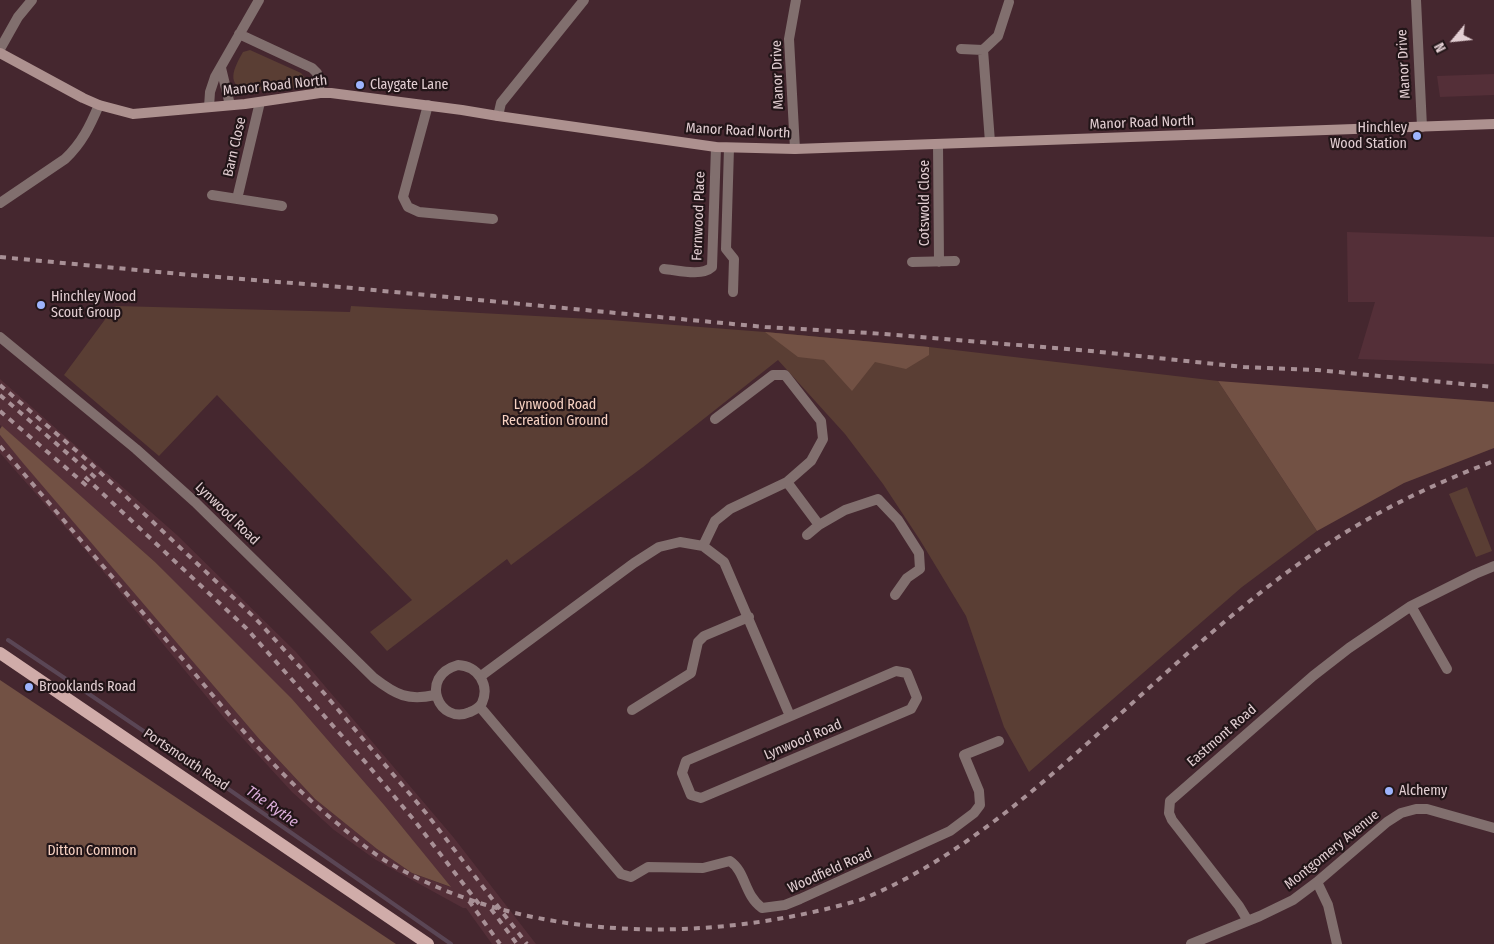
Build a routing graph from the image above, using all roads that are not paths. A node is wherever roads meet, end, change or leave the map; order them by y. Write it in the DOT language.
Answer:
graph roads {
  1 [pos="32,0"];
  2 [pos="259,0"];
  3 [pos="584,0"];
  4 [pos="796,0"];
  5 [pos="1416,0"];
  6 [pos="1008,2"];
  7 [pos="239,34"];
  8 [pos="961,49"];
  9 [pos="983,50"];
  10 [pos="0,51"];
  11 [pos="221,68"];
  12 [pos="320,92"];
  13 [pos="260,102"];
  14 [pos="99,105"];
  15 [pos="230,105"];
  16 [pos="428,105"];
  17 [pos="209,107"];
  18 [pos="498,116"];
  19 [pos="1494,124"];
  20 [pos="1422,127"];
  21 [pos="990,142"];
  22 [pos="938,144"];
  23 [pos="716,147"];
  24 [pos="729,148"];
  25 [pos="795,149"];
  26 [pos="212,195"];
  27 [pos="237,199"];
  28 [pos="0,203"];
  29 [pos="282,206"];
  30 [pos="493,219"];
  31 [pos="956,261"];
  32 [pos="912,262"];
  33 [pos="939,262"];
  34 [pos="664,269"];
  35 [pos="733,292"];
  36 [pos="0,336"];
  37 [pos="715,419"];
  38 [pos="787,482"];
  39 [pos="819,525"];
  40 [pos="807,535"];
  41 [pos="703,546"];
  42 [pos="1494,566"];
  43 [pos="894,595"];
  44 [pos="1411,606"];
  45 [pos="749,617"];
  46 [pos="0,653"];
  47 [pos="1447,669"];
  48 [pos="480,676"];
  49 [pos="435,695"];
  50 [pos="480,707"];
  51 [pos="632,710"];
  52 [pos="790,716"];
  53 [pos="999,741"];
  54 [pos="1494,828"];
  55 [pos="1317,882"];
  56 [pos="1248,921"];
  57 [pos="428,944"];
  58 [pos="1191,944"];
  59 [pos="1337,944"];
  1 -- 10 [label="street"];
  2 -- 7 [label="street"];
  3 -- 18 [label="street"];
  4 -- 25 [label="street, Manor Drive"];
  5 -- 20 [label="street, Manor Drive"];
  6 -- 9 [label="street"];
  7 -- 11 [label="street"];
  7 -- 12 [label="street"];
  8 -- 9 [label="street"];
  9 -- 21 [label="street"];
  10 -- 14 [label="street, Manor Road North"];
  11 -- 15 [label="street"];
  11 -- 17 [label="street"];
  12 -- 13 [label="street, Manor Road North"];
  12 -- 16 [label="street, Manor Road North"];
  13 -- 15 [label="street, Manor Road North"];
  13 -- 27 [label="street, Barn Close"];
  14 -- 17 [label="street, Manor Road North"];
  14 -- 28 [label="street"];
  15 -- 17 [label="street, Manor Road North"];
  16 -- 18 [label="street, Manor Road North"];
  16 -- 30 [label="street"];
  18 -- 23 [label="street, Manor Road North"];
  19 -- 20 [label="street, Manor Road North"];
  20 -- 21 [label="street, Manor Road North"];
  21 -- 22 [label="street, Manor Road North"];
  22 -- 25 [label="street, Manor Road North"];
  22 -- 33 [label="street, Cotswold Close"];
  23 -- 24 [label="street, Manor Road North"];
  23 -- 34 [label="street, Fernwood Place"];
  24 -- 25 [label="street, Manor Road North"];
  24 -- 35 [label="street"];
  26 -- 27 [label="street, Barn Close"];
  27 -- 29 [label="street, Barn Close"];
  31 -- 33 [label="street, Cotswold Close"];
  32 -- 33 [label="street, Cotswold Close"];
  36 -- 49 [label="street, Lynwood Road"];
  37 -- 38 [label="street"];
  38 -- 39 [label="street"];
  38 -- 41 [label="street"];
  39 -- 40 [label="street"];
  39 -- 43 [label="street"];
  41 -- 45 [label="street, Lynwood Road"];
  41 -- 48 [label="street, Lynwood Road"];
  42 -- 44 [label="street, Eastmont Road"];
  44 -- 47 [label="street"];
  44 -- 56 [label="street, Eastmont Road"];
  45 -- 51 [label="street"];
  45 -- 52 [label="street, Lynwood Road"];
  46 -- 57 [label="main road, Portsmouth Road"];
  48 -- 49 [label="street"];
  48 -- 50 [label="street"];
  49 -- 50 [label="street"];
  50 -- 53 [label="street, Woodfield Road"];
  52 -- 52 [label="street, Lynwood Road"];
  54 -- 55 [label="street, Montgomery Avenue"];
  55 -- 56 [label="street, Montgomery Avenue"];
  55 -- 59 [label="street"];
  56 -- 58 [label="street, Montgomery Avenue"];
}
